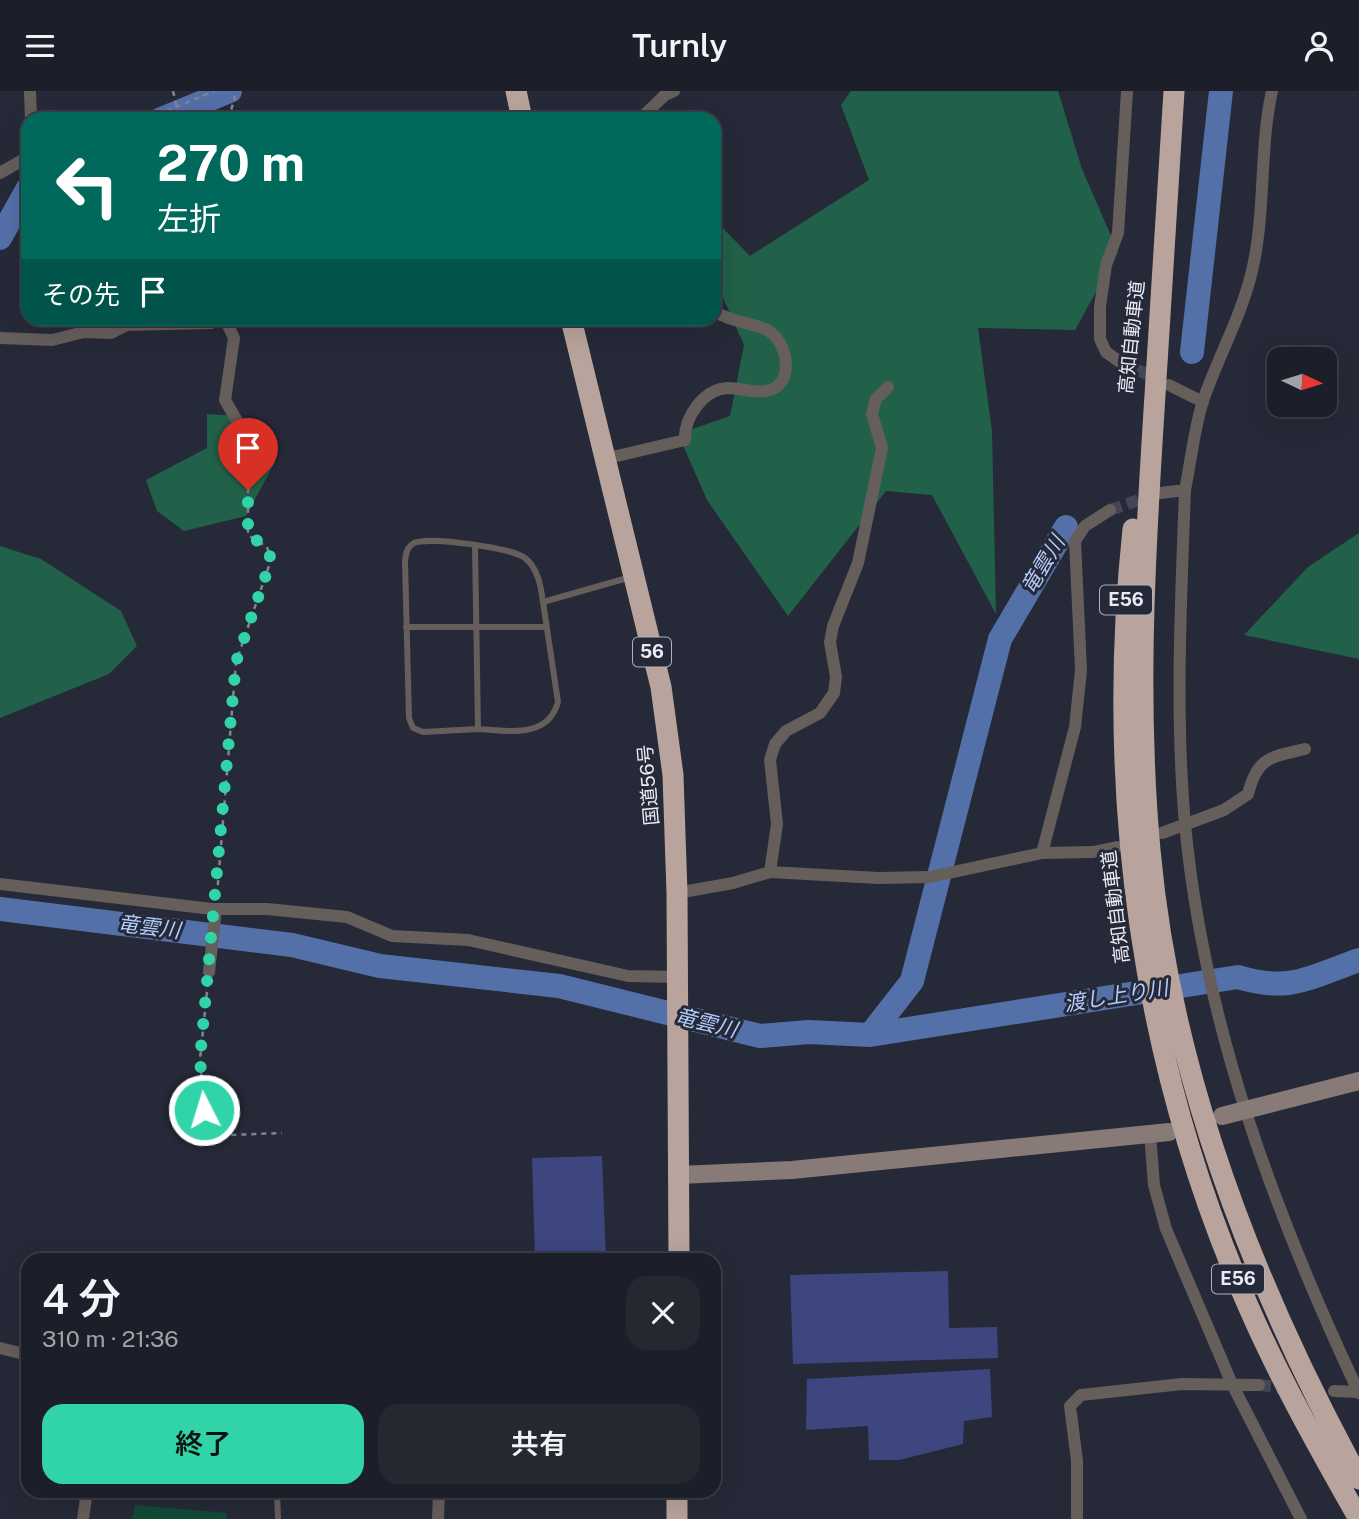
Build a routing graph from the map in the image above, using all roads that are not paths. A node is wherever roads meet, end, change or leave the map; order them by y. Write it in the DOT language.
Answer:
graph roads {
  1 [pos="30,91"];
  2 [pos="516,91"];
  3 [pos="674,91"];
  4 [pos="1127,91"];
  5 [pos="1174,91"];
  6 [pos="1272,91"];
  7 [pos="31,112"];
  8 [pos="520,112"];
  9 [pos="647,112"];
  10 [pos="21,161"];
  11 [pos="0,173"];
  12 [pos="1164,248"];
  13 [pos="721,315"];
  14 [pos="125,326"];
  15 [pos="228,326"];
  16 [pos="573,326"];
  17 [pos="0,338"];
  18 [pos="1120,362"];
  19 [pos="1169,385"];
  20 [pos="888,387"];
  21 [pos="1203,402"];
  22 [pos="240,426"];
  23 [pos="604,459"];
  24 [pos="1185,490"];
  25 [pos="1160,493"];
  26 [pos="1111,510"];
  27 [pos="475,547"];
  28 [pos="633,576"];
  29 [pos="543,602"];
  30 [pos="406,627"];
  31 [pos="476,627"];
  32 [pos="547,627"];
  33 [pos="478,729"];
  34 [pos="1305,749"];
  35 [pos="1185,824"];
  36 [pos="1162,833"];
  37 [pos="1117,847"];
  38 [pos="1042,853"];
  39 [pos="770,872"];
  40 [pos="0,884"];
  41 [pos="677,894"];
  42 [pos="216,909"];
  43 [pos="209,972"];
  44 [pos="678,985"];
  45 [pos="1359,1081"];
  46 [pos="1243,1110"];
  47 [pos="1222,1116"];
  48 [pos="1169,1132"];
  49 [pos="1150,1133"];
  50 [pos="679,1175"];
  51 [pos="679,1253"];
  52 [pos="0,1347"];
  53 [pos="21,1353"];
  54 [pos="1232,1384"];
  55 [pos="1259,1385"];
  56 [pos="1334,1391"];
  57 [pos="1359,1392"];
  58 [pos="1359,1479"];
  59 [pos="86,1498"];
  60 [pos="277,1498"];
  61 [pos="439,1498"];
  62 [pos="677,1498"];
  63 [pos="83,1519"];
  64 [pos="278,1519"];
  65 [pos="438,1519"];
  66 [pos="677,1519"];
  67 [pos="1077,1519"];
  68 [pos="1301,1519"];
  69 [pos="1359,1519"];
  1 -- 7 [label="street"];
  2 -- 8 [label="highway"];
  3 -- 9 [label="street"];
  4 -- 18 [label="street"];
  5 -- 12 [label="highway, 高知自動車道 / E56"];
  6 -- 21 [label="street"];
  10 -- 11 [label="street"];
  12 -- 58 [label="highway, 高知自動車道 / E56"];
  12 -- 69 [label="highway, 高知自動車道 / E56"];
  13 -- 23 [label="street"];
  14 -- 17 [label="street"];
  15 -- 22 [label="street"];
  16 -- 23 [label="highway, 国道56号 / 56"];
  19 -- 21 [label="street"];
  20 -- 39 [label="street"];
  21 -- 24 [label="street"];
  23 -- 28 [label="highway, 国道56号 / 56"];
  24 -- 25 [label="street"];
  24 -- 35 [label="street"];
  26 -- 38 [label="street"];
  27 -- 29 [label="lane"];
  27 -- 30 [label="lane"];
  27 -- 31 [label="lane"];
  28 -- 29 [label="lane"];
  28 -- 41 [label="highway, 国道56号 / 56"];
  29 -- 32 [label="lane"];
  30 -- 31 [label="lane"];
  30 -- 33 [label="lane"];
  31 -- 32 [label="lane"];
  31 -- 33 [label="lane"];
  32 -- 33 [label="lane"];
  34 -- 35 [label="street"];
  35 -- 36 [label="street"];
  35 -- 46 [label="street"];
  37 -- 38 [label="street"];
  38 -- 39 [label="street"];
  39 -- 41 [label="street"];
  40 -- 42 [label="street"];
  41 -- 44 [label="highway, 国道56号 / 56"];
  42 -- 43 [label="street"];
  42 -- 44 [label="street"];
  44 -- 50 [label="highway, 国道56号 / 56"];
  45 -- 46 [label="street"];
  46 -- 47 [label="street"];
  46 -- 57 [label="street"];
  48 -- 49 [label="street"];
  49 -- 50 [label="street"];
  49 -- 54 [label="street"];
  50 -- 51 [label="highway, 国道56号 / 56"];
  52 -- 53 [label="street"];
  54 -- 55 [label="street"];
  54 -- 67 [label="street"];
  54 -- 68 [label="street"];
  56 -- 57 [label="street"];
  59 -- 63 [label="street"];
  60 -- 64 [label="lane"];
  61 -- 65 [label="street"];
  62 -- 66 [label="highway"];
}
